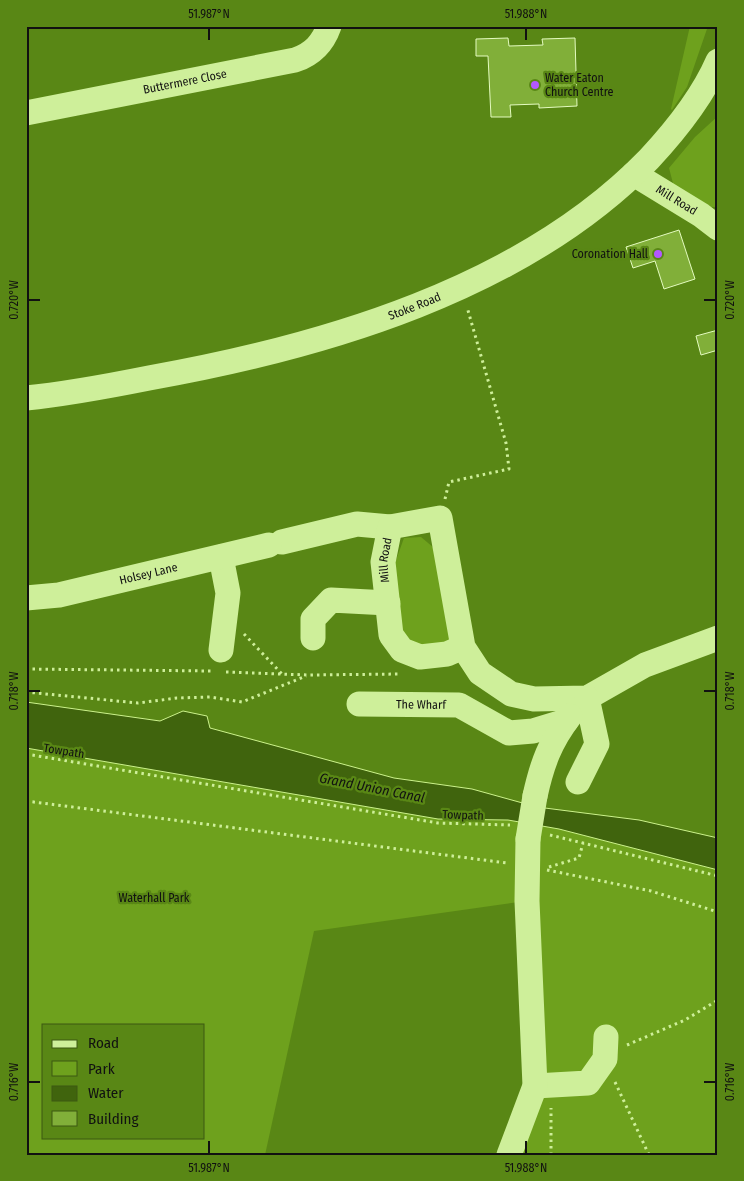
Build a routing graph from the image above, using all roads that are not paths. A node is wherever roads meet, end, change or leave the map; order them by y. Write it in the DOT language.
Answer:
graph roads {
  1 [pos="329,26"];
  2 [pos="718,61"];
  3 [pos="26,113"];
  4 [pos="634,174"];
  5 [pos="718,228"];
  6 [pos="26,398"];
  7 [pos="390,527"];
  8 [pos="221,557"];
  9 [pos="26,598"];
  10 [pos="388,603"];
  11 [pos="313,638"];
  12 [pos="718,638"];
  13 [pos="463,647"];
  14 [pos="221,650"];
  15 [pos="586,698"];
  16 [pos="359,704"];
  17 [pos="566,721"];
  18 [pos="578,782"];
  19 [pos="605,1048"];
  20 [pos="543,1085"];
  21 [pos="509,1155"];
  1 -- 3 [label="street, Buttermere Close"];
  2 -- 4 [label="street, Stoke Road"];
  4 -- 5 [label="street, Mill Road"];
  4 -- 6 [label="street, Stoke Road"];
  7 -- 8 [label="street, Holsey Lane"];
  7 -- 10 [label="street, Mill Road"];
  7 -- 13 [label="street, Mill Road"];
  8 -- 9 [label="street, Holsey Lane"];
  8 -- 14 [label="street"];
  10 -- 11 [label="street"];
  10 -- 13 [label="street, Mill Road"];
  12 -- 15 [label="street"];
  13 -- 15 [label="street"];
  15 -- 17 [label="street"];
  15 -- 18 [label="street"];
  16 -- 17 [label="street, The Wharf"];
  17 -- 20 [label="street, bridge"];
  19 -- 20 [label="street"];
  20 -- 21 [label="street"];
}
